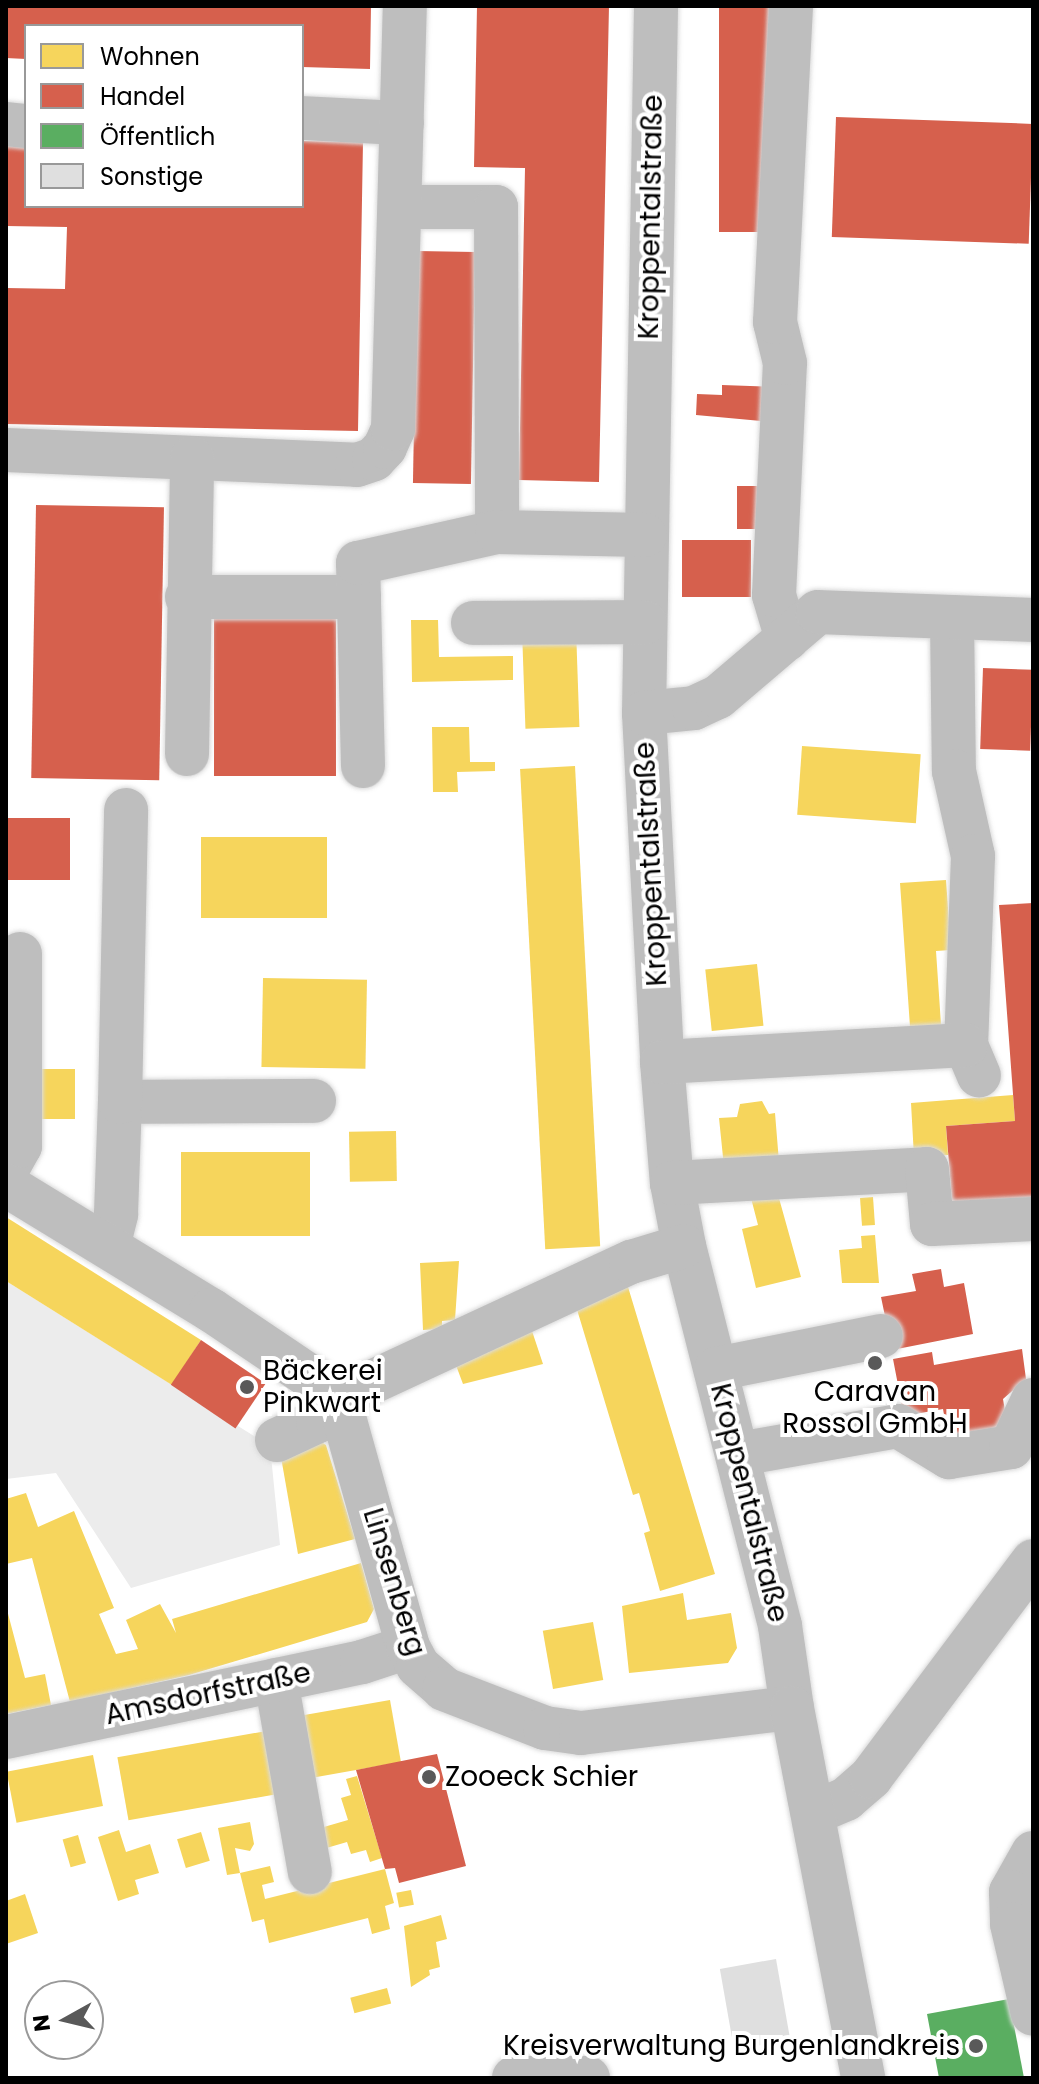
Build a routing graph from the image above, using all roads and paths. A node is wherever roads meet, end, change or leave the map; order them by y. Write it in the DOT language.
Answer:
graph roads {
  1 [pos="405,6"];
  2 [pos="656,6"];
  3 [pos="791,6"];
  4 [pos="304,118"];
  5 [pos="402,123"];
  6 [pos="400,207"];
  7 [pos="6,450"];
  8 [pos="192,458"];
  9 [pos="497,532"];
  10 [pos="645,535"];
  11 [pos="187,597"];
  12 [pos="359,597"];
  13 [pos="952,617"];
  14 [pos="1033,620"];
  15 [pos="645,622"];
  16 [pos="473,623"];
  17 [pos="787,639"];
  18 [pos="644,713"];
  19 [pos="187,754"];
  20 [pos="363,766"];
  21 [pos="126,810"];
  22 [pos="20,954"];
  23 [pos="662,1062"];
  24 [pos="314,1101"];
  25 [pos="120,1102"];
  26 [pos="6,1171"];
  27 [pos="672,1183"];
  28 [pos="6,1185"];
  29 [pos="1032,1225"];
  30 [pos="109,1243"];
  31 [pos="684,1246"];
  32 [pos="881,1336"];
  33 [pos="716,1369"];
  34 [pos="1033,1400"];
  35 [pos="340,1403"];
  36 [pos="277,1440"];
  37 [pos="739,1454"];
  38 [pos="1033,1561"];
  39 [pos="408,1647"];
  40 [pos="276,1680"];
  41 [pos="792,1708"];
  42 [pos="6,1737"];
  43 [pos="813,1813"];
  44 [pos="1033,1853"];
  45 [pos="310,1872"];
  46 [pos="1033,2014"];
  47 [pos="514,2078"];
  48 [pos="588,2078"];
  49 [pos="863,2078"];
  1 -- 5 [label="street"];
  2 -- 10 [label="street, Kroppentalstraße"];
  3 -- 17 [label="street"];
  4 -- 5 [label="street"];
  5 -- 6 [label="street"];
  6 -- 8 [label="street"];
  6 -- 9 [label="street"];
  7 -- 8 [label="street"];
  8 -- 11 [label="street"];
  9 -- 10 [label="street"];
  9 -- 12 [label="street"];
  10 -- 15 [label="street, Kroppentalstraße"];
  11 -- 12 [label="street"];
  11 -- 19 [label="street"];
  12 -- 20 [label="street"];
  13 -- 14 [label="street"];
  13 -- 17 [label="street"];
  13 -- 23 [label="street"];
  15 -- 16 [label="street"];
  15 -- 18 [label="street, Kroppentalstraße"];
  17 -- 18 [label="street"];
  18 -- 23 [label="street, Kroppentalstraße"];
  21 -- 25 [label="street"];
  22 -- 26 [label="street"];
  23 -- 27 [label="street, Kroppentalstraße"];
  24 -- 25 [label="street"];
  25 -- 30 [label="street"];
  27 -- 29 [label="street"];
  27 -- 31 [label="street, Kroppentalstraße"];
  28 -- 30 [label="street"];
  30 -- 35 [label="street"];
  31 -- 33 [label="street, Kroppentalstraße"];
  31 -- 35 [label="street"];
  32 -- 33 [label="street"];
  33 -- 37 [label="street, Kroppentalstraße"];
  34 -- 37 [label="street"];
  35 -- 36 [label="street"];
  35 -- 39 [label="street, Linsenberg"];
  37 -- 41 [label="street, Kroppentalstraße"];
  38 -- 43 [label="street"];
  39 -- 40 [label="street, Amsdorfstraße"];
  39 -- 41 [label="street, Linsenberg"];
  40 -- 42 [label="street, Amsdorfstraße"];
  40 -- 45 [label="street"];
  41 -- 43 [label="street"];
  43 -- 49 [label="street"];
  44 -- 46 [label="street"];
  47 -- 48 [label="street"];
}
